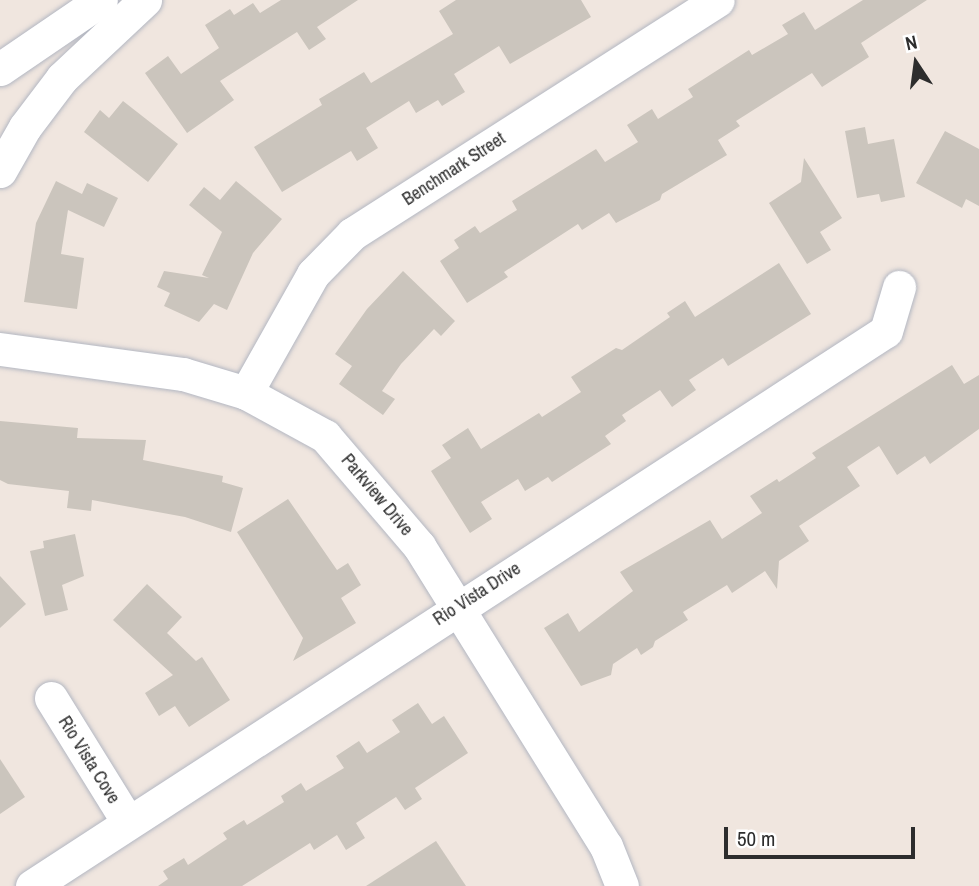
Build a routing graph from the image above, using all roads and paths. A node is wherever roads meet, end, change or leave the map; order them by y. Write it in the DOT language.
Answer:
graph roads {
  1 [pos="101,0"];
  2 [pos="145,0"];
  3 [pos="718,0"];
  4 [pos="0,69"];
  5 [pos="0,171"];
  6 [pos="900,287"];
  7 [pos="0,349"];
  8 [pos="246,393"];
  9 [pos="457,607"];
  10 [pos="51,698"];
  11 [pos="128,822"];
  12 [pos="606,846"];
  13 [pos="32,886"];
  14 [pos="622,886"];
  15 [pos="645,886"];
  1 -- 4 [label="street"];
  2 -- 5 [label="street"];
  3 -- 8 [label="street, Benchmark Street"];
  6 -- 9 [label="street, Rio Vista Drive"];
  7 -- 8 [label="street, Parkview Drive"];
  8 -- 9 [label="street, Parkview Drive"];
  9 -- 11 [label="street, Rio Vista Drive"];
  9 -- 12 [label="street, Parkview Drive"];
  10 -- 11 [label="street, Rio Vista Cove"];
  11 -- 13 [label="street, Rio Vista Drive"];
  12 -- 14 [label="street, Parkview Drive"];
  12 -- 15 [label="street, Parkview Drive"];
}
